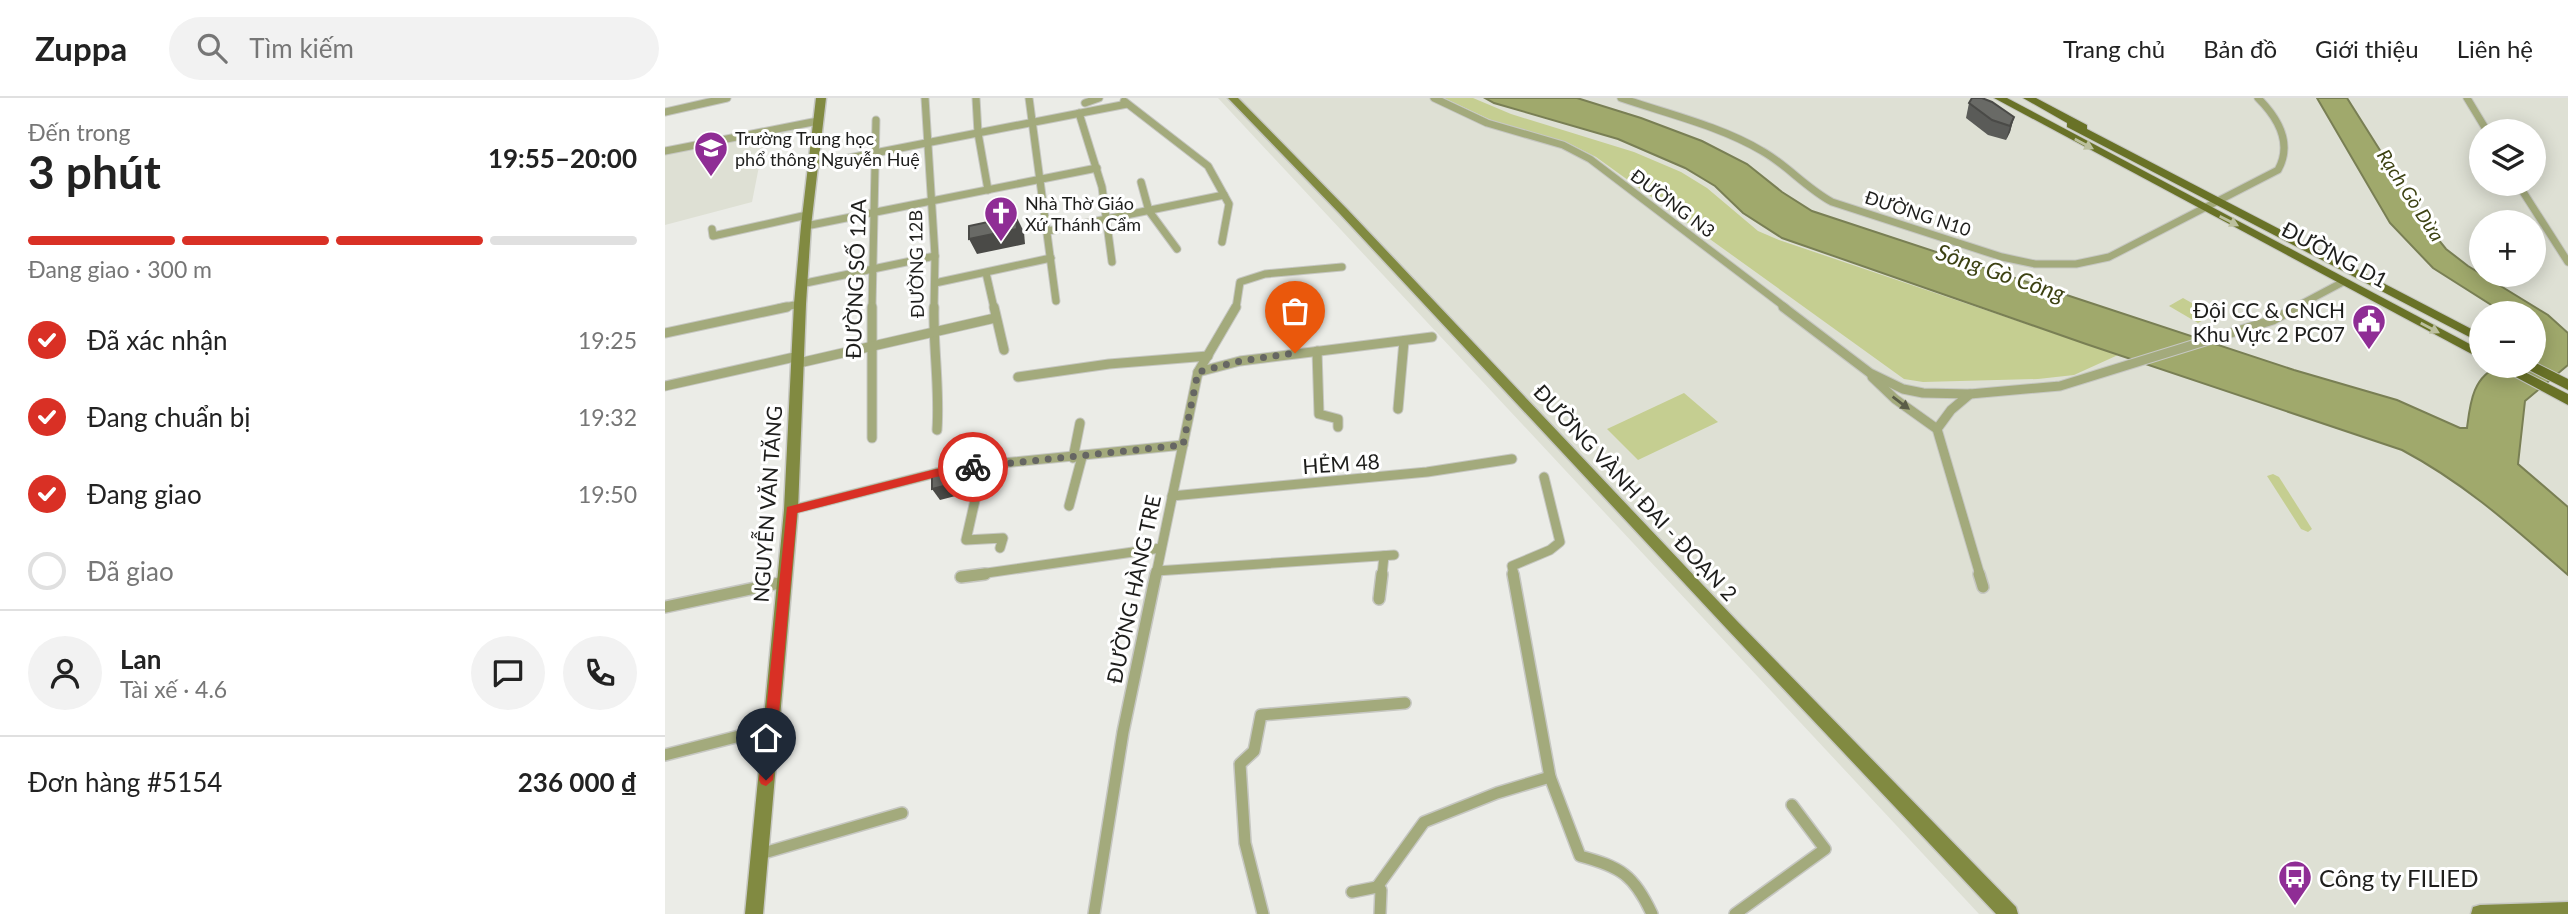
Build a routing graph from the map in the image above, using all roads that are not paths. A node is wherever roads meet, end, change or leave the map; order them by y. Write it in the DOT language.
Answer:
graph roads {
  1 [pos="727,98"];
  2 [pos="821,98"];
  3 [pos="925,98"];
  4 [pos="977,98"];
  5 [pos="1029,98"];
  6 [pos="1099,98"];
  7 [pos="1233,98"];
  8 [pos="1434,98"];
  9 [pos="1621,98"];
  10 [pos="2000,98"];
  11 [pos="2020,98"];
  12 [pos="2028,98"];
  13 [pos="2258,98"];
  14 [pos="2467,98"];
  15 [pos="1083,100"];
  16 [pos="1124,101"];
  17 [pos="1089,111"];
  18 [pos="665,112"];
  19 [pos="1079,113"];
  20 [pos="2480,119"];
  21 [pos="876,120"];
  22 [pos="818,121"];
  23 [pos="1033,123"];
  24 [pos="978,133"];
  25 [pos="929,142"];
  26 [pos="665,151"];
  27 [pos="876,153"];
  28 [pos="2141,161"];
  29 [pos="813,165"];
  30 [pos="1097,169"];
  31 [pos="1042,180"];
  32 [pos="1141,182"];
  33 [pos="988,190"];
  34 [pos="1224,195"];
  35 [pos="2526,196"];
  36 [pos="2217,201"];
  37 [pos="931,202"];
  38 [pos="2203,208"];
  39 [pos="1149,211"];
  40 [pos="874,212"];
  41 [pos="1108,220"];
  42 [pos="807,221"];
  43 [pos="712,229"];
  44 [pos="1048,231"];
  45 [pos="1222,242"];
  46 [pos="1177,249"];
  47 [pos="935,257"];
  48 [pos="1051,258"];
  49 [pos="1112,262"];
  50 [pos="2568,262"];
  51 [pos="1342,267"];
  52 [pos="874,268"];
  53 [pos="986,273"];
  54 [pos="2343,282"];
  55 [pos="935,283"];
  56 [pos="801,284"];
  57 [pos="1056,301"];
  58 [pos="800,304"];
  59 [pos="995,318"];
  60 [pos="2469,331"];
  61 [pos="665,333"];
  62 [pos="933,334"];
  63 [pos="1432,337"];
  64 [pos="1404,341"];
  65 [pos="869,348"];
  66 [pos="2469,349"];
  67 [pos="1004,350"];
  68 [pos="1317,351"];
  69 [pos="1208,356"];
  70 [pos="799,360"];
  71 [pos="2546,371"];
  72 [pos="1198,372"];
  73 [pos="1870,373"];
  74 [pos="1018,377"];
  75 [pos="2525,378"];
  76 [pos="2568,382"];
  77 [pos="665,386"];
  78 [pos="1970,394"];
  79 [pos="2568,400"];
  80 [pos="1398,410"];
  81 [pos="1080,423"];
  82 [pos="1338,427"];
  83 [pos="1937,429"];
  84 [pos="937,430"];
  85 [pos="872,438"];
  86 [pos="1183,445"];
  87 [pos="1077,457"];
  88 [pos="1512,459"];
  89 [pos="983,465"];
  90 [pos="1544,477"];
  91 [pos="1172,496"];
  92 [pos="1069,506"];
  93 [pos="791,510"];
  94 [pos="1000,548"];
  95 [pos="1161,548"];
  96 [pos="1156,571"];
  97 [pos="961,577"];
  98 [pos="784,582"];
  99 [pos="1983,587"];
  100 [pos="1379,599"];
  101 [pos="665,607"];
  102 [pos="1405,703"];
  103 [pos="771,728"];
  104 [pos="665,755"];
  105 [pos="1550,777"];
  106 [pos="1792,805"];
  107 [pos="902,813"];
  108 [pos="760,854"];
  109 [pos="1377,887"];
  110 [pos="1352,892"];
  111 [pos="755,907"];
  112 [pos="2568,911"];
  113 [pos="741,914"];
  114 [pos="1094,914"];
  115 [pos="1263,914"];
  116 [pos="1380,914"];
  117 [pos="1652,914"];
  118 [pos="1735,914"];
  119 [pos="2009,914"];
  120 [pos="2480,914"];
  1 -- 18 [label="street"];
  2 -- 22 [label="street, NGUYỄN VĂN TĂNG"];
  3 -- 25 [label="street, ĐƯỜNG 12B"];
  4 -- 24 [label="street"];
  5 -- 23 [label="street"];
  6 -- 15 [label="street"];
  7 -- 119 [label="street, ĐƯỜNG VÀNH ĐAI - ĐOẠN 2"];
  8 -- 73 [label="street, ĐƯỜNG N3"];
  9 -- 38 [label="street, ĐƯỜNG N10"];
  10 -- 38 [label="main road, ĐƯỜNG D1, one-way"];
  11 -- 28 [label="main road, ĐƯỜNG D1"];
  12 -- 28 [label="main road, ĐƯỜNG D1"];
  13 -- 36 [label="street, ĐƯỜNG N10"];
  14 -- 20 [label="street"];
  15 -- 17 [label="street"];
  16 -- 17 [label="street"];
  16 -- 34 [label="street"];
  17 -- 19 [label="street"];
  19 -- 23 [label="street"];
  19 -- 30 [label="street"];
  21 -- 27 [label="street, ĐƯỜNG SỐ 12A"];
  22 -- 26 [label="street"];
  22 -- 29 [label="street, NGUYỄN VĂN TĂNG"];
  23 -- 24 [label="street"];
  23 -- 31 [label="street"];
  24 -- 25 [label="street"];
  24 -- 33 [label="street"];
  25 -- 27 [label="street"];
  25 -- 37 [label="street, ĐƯỜNG 12B"];
  27 -- 29 [label="street"];
  27 -- 40 [label="street, ĐƯỜNG SỐ 12A"];
  28 -- 36 [label="main road, ĐƯỜNG D1"];
  29 -- 42 [label="street, NGUYỄN VĂN TĂNG"];
  30 -- 31 [label="street"];
  30 -- 41 [label="street"];
  31 -- 33 [label="street"];
  31 -- 44 [label="street"];
  32 -- 39 [label="street"];
  33 -- 37 [label="street"];
  34 -- 39 [label="street"];
  34 -- 45 [label="street"];
  35 -- 50 [label="street"];
  36 -- 38 [label="street, ĐƯỜNG N10"];
  36 -- 60 [label="main road, ĐƯỜNG D1"];
  37 -- 40 [label="street"];
  37 -- 47 [label="street, ĐƯỜNG 12B"];
  38 -- 54 [label="main road, ĐƯỜNG D1, one-way"];
  39 -- 41 [label="street"];
  39 -- 46 [label="street"];
  40 -- 42 [label="street"];
  40 -- 52 [label="street, ĐƯỜNG SỐ 12A"];
  41 -- 44 [label="street"];
  41 -- 49 [label="street"];
  42 -- 43 [label="street"];
  42 -- 56 [label="street, NGUYỄN VĂN TĂNG"];
  44 -- 48 [label="street"];
  47 -- 52 [label="street"];
  47 -- 55 [label="street, ĐƯỜNG 12B"];
  48 -- 53 [label="street"];
  48 -- 57 [label="street"];
  51 -- 69 [label="street, ĐƯỜNG HÀNG TRE"];
  52 -- 56 [label="street"];
  52 -- 65 [label="street, ĐƯỜNG SỐ 12A"];
  53 -- 55 [label="street"];
  53 -- 59 [label="street"];
  54 -- 66 [label="main road, ĐƯỜNG D1, one-way"];
  54 -- 78 [label="street, ĐƯỜNG N3"];
  55 -- 62 [label="street, ĐƯỜNG 12B"];
  56 -- 58 [label="street, NGUYỄN VĂN TĂNG"];
  58 -- 61 [label="street"];
  58 -- 70 [label="street, NGUYỄN VĂN TĂNG"];
  59 -- 62 [label="street"];
  59 -- 67 [label="street"];
  62 -- 65 [label="street"];
  62 -- 84 [label="street, ĐƯỜNG 12B"];
  63 -- 64 [label="street"];
  64 -- 68 [label="street"];
  64 -- 80 [label="street"];
  65 -- 70 [label="street"];
  65 -- 85 [label="street, ĐƯỜNG SỐ 12A"];
  68 -- 72 [label="street"];
  68 -- 82 [label="street"];
  69 -- 72 [label="street, ĐƯỜNG HÀNG TRE"];
  69 -- 74 [label="street"];
  70 -- 77 [label="street"];
  70 -- 93 [label="street, NGUYỄN VĂN TĂNG"];
  71 -- 76 [label="main road"];
  72 -- 86 [label="street, ĐƯỜNG HÀNG TRE"];
  73 -- 78 [label="street, ĐƯỜNG N3"];
  73 -- 83 [label="street, ĐƯỜNG N3, one-way"];
  75 -- 79 [label="main road"];
  78 -- 83 [label="street"];
  81 -- 87 [label="street"];
  83 -- 99 [label="street"];
  86 -- 87 [label="street"];
  86 -- 91 [label="street, ĐƯỜNG HÀNG TRE"];
  87 -- 89 [label="street"];
  87 -- 92 [label="street"];
  88 -- 91 [label="street, HẺM 48"];
  89 -- 93 [label="street"];
  89 -- 94 [label="street"];
  90 -- 105 [label="street"];
  91 -- 95 [label="street, ĐƯỜNG HÀNG TRE"];
  93 -- 98 [label="street, NGUYỄN VĂN TĂNG"];
  95 -- 96 [label="street, ĐƯỜNG HÀNG TRE"];
  95 -- 97 [label="street"];
  96 -- 100 [label="street"];
  96 -- 114 [label="street, ĐƯỜNG HÀNG TRE"];
  98 -- 101 [label="street"];
  98 -- 103 [label="street, NGUYỄN VĂN TĂNG"];
  102 -- 115 [label="street"];
  103 -- 104 [label="street"];
  103 -- 108 [label="street, NGUYỄN VĂN TĂNG"];
  105 -- 109 [label="street"];
  105 -- 117 [label="street"];
  106 -- 118 [label="street"];
  107 -- 108 [label="street"];
  108 -- 111 [label="street, NGUYỄN VĂN TĂNG"];
  109 -- 110 [label="street"];
  109 -- 116 [label="street"];
  111 -- 113 [label="street"];
  112 -- 120 [label="street"];
}
